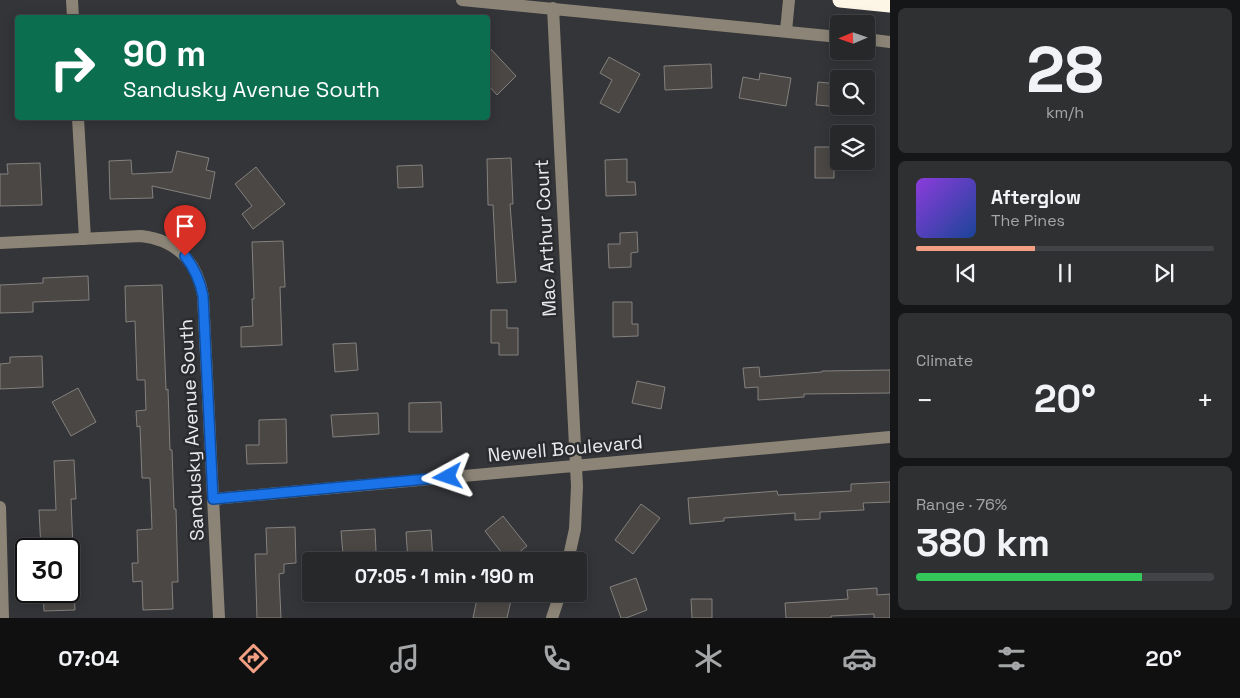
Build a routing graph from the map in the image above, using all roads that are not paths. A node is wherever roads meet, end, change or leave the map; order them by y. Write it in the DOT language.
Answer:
graph roads {
  1 [pos="72,0"];
  2 [pos="462,0"];
  3 [pos="789,0"];
  4 [pos="840,0"];
  5 [pos="890,5"];
  6 [pos="553,8"];
  7 [pos="73,15"];
  8 [pos="786,31"];
  9 [pos="830,35"];
  10 [pos="875,40"];
  11 [pos="890,42"];
  12 [pos="78,120"];
  13 [pos="85,238"];
  14 [pos="0,243"];
  15 [pos="890,437"];
  16 [pos="575,466"];
  17 [pos="213,499"];
  18 [pos="0,507"];
  19 [pos="570,552"];
  20 [pos="557,602"];
  21 [pos="3,618"];
  22 [pos="219,618"];
  23 [pos="552,618"];
  1 -- 7 [label="street"];
  2 -- 6 [label="street"];
  3 -- 8 [label="street"];
  4 -- 5 [label="highway"];
  6 -- 8 [label="street"];
  6 -- 16 [label="street, Mac Arthur Court"];
  8 -- 9 [label="street"];
  10 -- 11 [label="street"];
  12 -- 13 [label="street"];
  13 -- 14 [label="street, Sandusky Avenue South"];
  13 -- 17 [label="street, Sandusky Avenue South"];
  15 -- 16 [label="street, Newell Boulevard"];
  16 -- 17 [label="street, Newell Boulevard"];
  16 -- 19 [label="street, Mac Arthur Court"];
  17 -- 22 [label="street, Sandusky Avenue South"];
  18 -- 21 [label="street"];
  20 -- 23 [label="street"];
}
